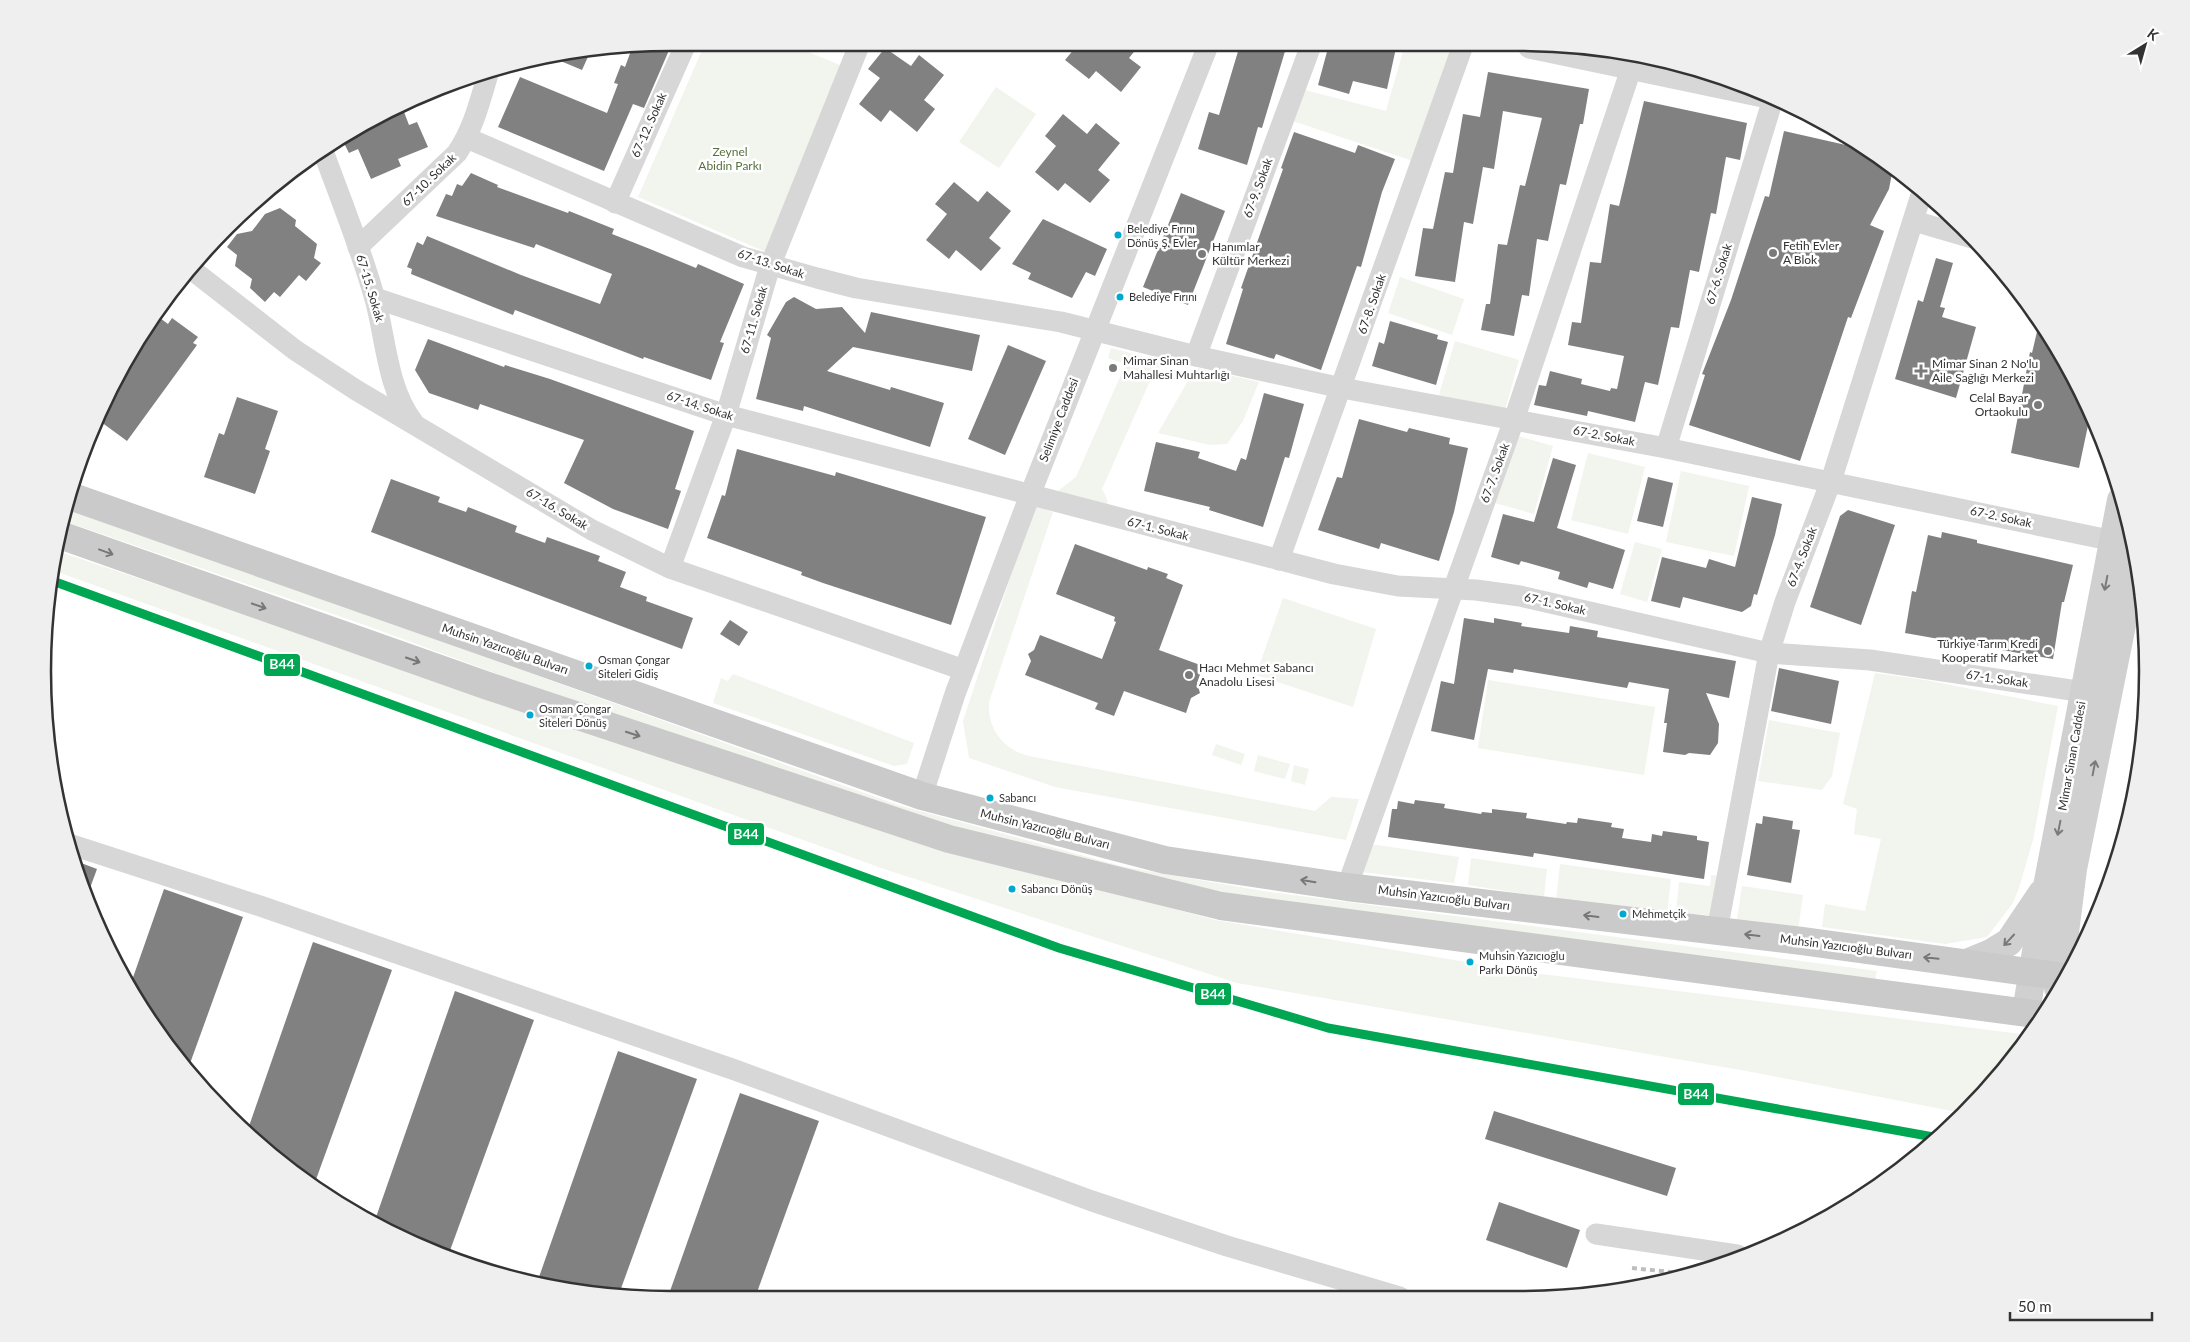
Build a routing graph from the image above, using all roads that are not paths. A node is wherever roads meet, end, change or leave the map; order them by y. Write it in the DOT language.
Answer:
graph roads {
  1 [pos="683,51"];
  2 [pos="857,51"];
  3 [pos="1206,51"];
  4 [pos="1309,51"];
  5 [pos="1461,51"];
  6 [pos="1565,54"];
  7 [pos="1634,64"];
  8 [pos="485,80"];
  9 [pos="1731,89"];
  10 [pos="1773,106"];
  11 [pos="467,138"];
  12 [pos="325,157"];
  13 [pos="1920,199"];
  14 [pos="615,203"];
  15 [pos="1914,221"];
  16 [pos="1958,234"];
  17 [pos="358,247"];
  18 [pos="770,266"];
  19 [pos="196,274"];
  20 [pos="375,298"];
  21 [pos="1094,329"];
  22 [pos="1196,356"];
  23 [pos="1342,388"];
  24 [pos="726,415"];
  25 [pos="1514,420"];
  26 [pos="414,424"];
  27 [pos="1666,448"];
  28 [pos="1832,481"];
  29 [pos="1030,495"];
  30 [pos="76,498"];
  31 [pos="2119,515"];
  32 [pos="66,537"];
  33 [pos="2114,541"];
  34 [pos="1279,560"];
  35 [pos="670,568"];
  36 [pos="2131,577"];
  37 [pos="1453,589"];
  38 [pos="1769,653"];
  39 [pos="964,670"];
  40 [pos="2084,692"];
  41 [pos="922,796"];
  42 [pos="77,847"];
  43 [pos="1347,887"];
  44 [pos="2059,888"];
  45 [pos="1717,931"];
  46 [pos="2081,933"];
  47 [pos="1969,962"];
  48 [pos="2033,972"];
  49 [pos="2061,972"];
  50 [pos="2057,979"];
  51 [pos="2034,1014"];
  52 [pos="1596,1234"];
  53 [pos="1729,1254"];
  54 [pos="1377,1291"];
  1 -- 14 [label="street, 67-12. Sokak"];
  2 -- 18 [label="street, 67-11. Sokak"];
  3 -- 21 [label="street, Selimiye Caddesi"];
  4 -- 22 [label="street, 67-9. Sokak"];
  5 -- 23 [label="street, 67-8. Sokak"];
  6 -- 7 [label="street"];
  7 -- 9 [label="street"];
  7 -- 25 [label="street, 67-7. Sokak"];
  8 -- 11 [label="street, 67-10. Sokak"];
  10 -- 27 [label="street, 67-6. Sokak"];
  11 -- 14 [label="street, 67-13. Sokak"];
  11 -- 17 [label="street, 67-10. Sokak"];
  12 -- 17 [label="street, 67-15. Sokak"];
  13 -- 15 [label="street, 67-4. Sokak"];
  14 -- 18 [label="street, 67-13. Sokak"];
  15 -- 16 [label="street"];
  15 -- 28 [label="street, 67-4. Sokak"];
  17 -- 20 [label="street, 67-15. Sokak"];
  18 -- 21 [label="street, 67-13. Sokak"];
  18 -- 24 [label="street, 67-11. Sokak"];
  19 -- 26 [label="street, 67-16. Sokak"];
  20 -- 24 [label="street, 67-14. Sokak"];
  20 -- 26 [label="street, 67-15. Sokak"];
  21 -- 22 [label="street, 67-2. Sokak"];
  21 -- 29 [label="street, Selimiye Caddesi"];
  22 -- 23 [label="street, 67-2. Sokak"];
  23 -- 25 [label="street, 67-2. Sokak"];
  23 -- 34 [label="street, 67-8. Sokak"];
  24 -- 29 [label="street, 67-14. Sokak"];
  24 -- 35 [label="street, 67-11. Sokak"];
  25 -- 27 [label="street, 67-2. Sokak"];
  25 -- 37 [label="street, 67-7. Sokak"];
  26 -- 35 [label="street, 67-16. Sokak"];
  27 -- 28 [label="street, 67-2. Sokak"];
  28 -- 33 [label="street, 67-2. Sokak"];
  28 -- 38 [label="street, 67-4. Sokak"];
  29 -- 34 [label="street, 67-1. Sokak"];
  29 -- 39 [label="street, Selimiye Caddesi"];
  30 -- 41 [label="main road, Muhsin Yazıcıoğlu Bulvarı"];
  31 -- 33 [label="street, Mimar Sinan Caddesi"];
  32 -- 51 [label="main road, one-way"];
  33 -- 40 [label="street, Mimar Sinan Caddesi, one-way"];
  34 -- 37 [label="street, 67-1. Sokak"];
  35 -- 39 [label="street, 67-16. Sokak"];
  44 -- 36 [label="street, Mimar Sinan Caddesi, one-way"];
  37 -- 38 [label="street, 67-1. Sokak"];
  37 -- 43 [label="street, 67-7. Sokak"];
  38 -- 40 [label="street, 67-1. Sokak"];
  38 -- 45 [label="street, 67-4. Sokak"];
  39 -- 41 [label="street, Selimiye Caddesi"];
  40 -- 44 [label="street, Mimar Sinan Caddesi, one-way"];
  43 -- 41 [label="main road, Muhsin Yazıcıoğlu Bulvarı, one-way"];
  42 -- 54 [label="street"];
  45 -- 43 [label="main road, Muhsin Yazıcıoğlu Bulvarı, one-way"];
  44 -- 46 [label="street"];
  44 -- 47 [label="street, one-way"];
  44 -- 48 [label="street, Mimar Sinan Caddesi"];
  44 -- 49 [label="street, Mimar Sinan Caddesi"];
  47 -- 45 [label="main road, Muhsin Yazıcıoğlu Bulvarı, one-way"];
  47 -- 48 [label="main road, Muhsin Yazıcıoğlu Bulvarı"];
  48 -- 50 [label="main road, Muhsin Yazıcıoğlu Bulvarı"];
  48 -- 51 [label="street, Mimar Sinan Caddesi"];
  52 -- 53 [label="street"];
}
